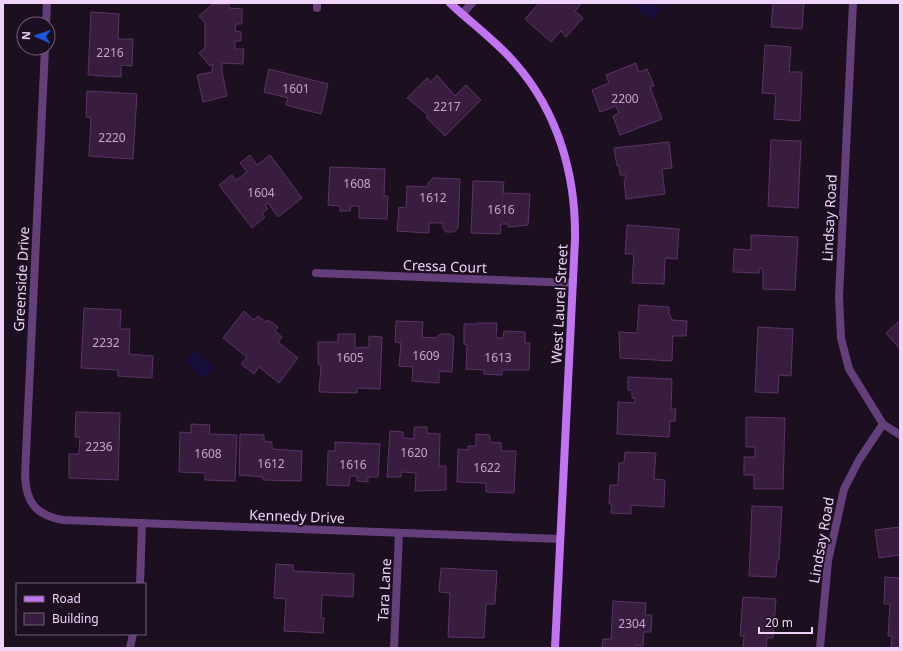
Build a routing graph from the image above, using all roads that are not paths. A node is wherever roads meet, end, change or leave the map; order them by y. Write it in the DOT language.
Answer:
graph roads {
  1 [pos="47,3"];
  2 [pos="450,3"];
  3 [pos="472,3"];
  4 [pos="853,3"];
  5 [pos="462,14"];
  6 [pos="46,16"];
  7 [pos="45,56"];
  8 [pos="316,274"];
  9 [pos="573,283"];
  10 [pos="883,424"];
  11 [pos="900,435"];
  12 [pos="35,508"];
  13 [pos="142,523"];
  14 [pos="399,533"];
  15 [pos="560,539"];
  16 [pos="140,583"];
  17 [pos="133,635"];
  18 [pos="130,648"];
  19 [pos="394,648"];
  20 [pos="555,648"];
  21 [pos="820,648"];
  1 -- 6 [label="street"];
  2 -- 5 [label="street, West Laurel Street"];
  3 -- 5 [label="street"];
  4 -- 10 [label="street, Lindsay Road"];
  5 -- 9 [label="street, West Laurel Street"];
  7 -- 12 [label="street, Greenside Drive"];
  8 -- 9 [label="street, Cressa Court"];
  9 -- 15 [label="street, West Laurel Street"];
  10 -- 11 [label="street, Lindsay Road"];
  10 -- 21 [label="street, Lindsay Road"];
  12 -- 13 [label="street, Kennedy Drive"];
  13 -- 14 [label="street, Kennedy Drive"];
  13 -- 16 [label="street"];
  14 -- 15 [label="street, Kennedy Drive"];
  14 -- 19 [label="street, Tara Lane"];
  15 -- 20 [label="street, West Laurel Street"];
  17 -- 18 [label="street"];
}
